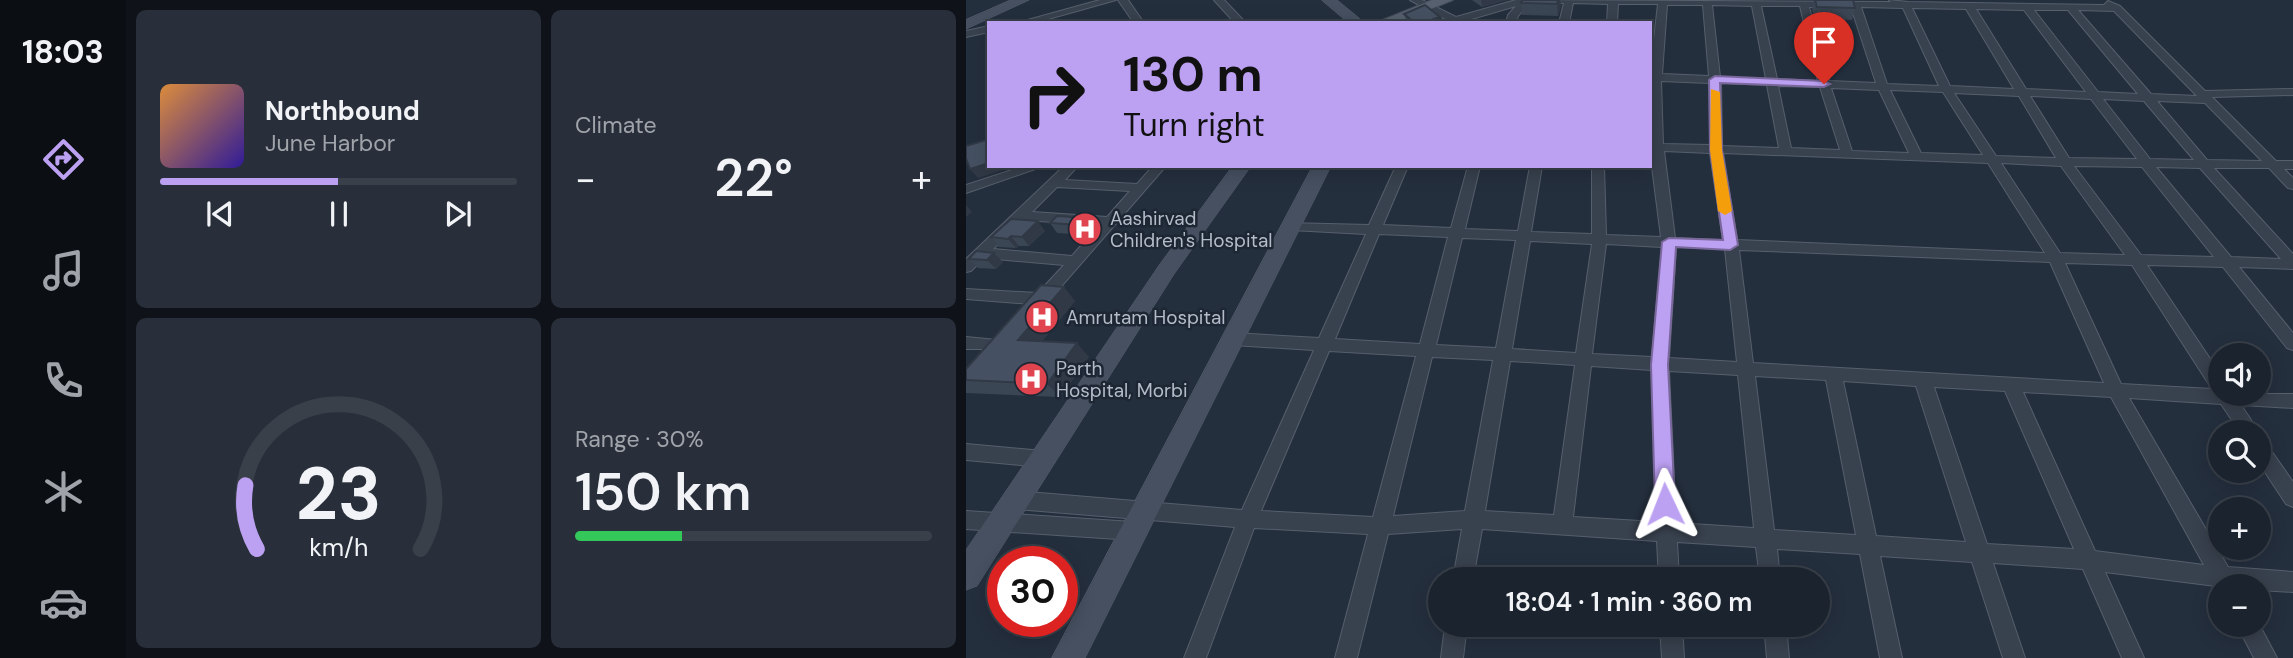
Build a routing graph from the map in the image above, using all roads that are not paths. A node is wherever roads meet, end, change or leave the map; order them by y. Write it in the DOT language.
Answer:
graph roads {
  1 [pos="1023,0"];
  2 [pos="1111,0"];
  3 [pos="1123,0"];
  4 [pos="1219,0"];
  5 [pos="1329,0"];
  6 [pos="1446,0"];
  7 [pos="1527,0"];
  8 [pos="1534,0"];
  9 [pos="2009,0"];
  10 [pos="2100,0"];
  11 [pos="1512,1"];
  12 [pos="1569,1"];
  13 [pos="1614,1"];
  14 [pos="1704,1"];
  15 [pos="1663,2"];
  16 [pos="1800,2"];
  17 [pos="1420,3"];
  18 [pos="1756,3"];
  19 [pos="1900,3"];
  20 [pos="1855,4"];
  21 [pos="1969,6"];
  22 [pos="2027,7"];
  23 [pos="2070,7"];
  24 [pos="2117,8"];
  25 [pos="1030,21"];
  26 [pos="1138,21"];
  27 [pos="1239,21"];
  28 [pos="1355,21"];
  29 [pos="1386,21"];
  30 [pos="1450,21"];
  31 [pos="1455,21"];
  32 [pos="1512,21"];
  33 [pos="1564,21"];
  34 [pos="1612,21"];
  35 [pos="966,25"];
  36 [pos="987,29"];
  37 [pos="966,34"];
  38 [pos="1653,77"];
  39 [pos="1715,80"];
  40 [pos="1774,82"];
  41 [pos="1824,84"];
  42 [pos="1883,87"];
  43 [pos="1946,89"];
  44 [pos="2024,92"];
  45 [pos="2293,92"];
  46 [pos="2095,95"];
  47 [pos="2147,97"];
  48 [pos="2204,97"];
  49 [pos="1654,148"];
  50 [pos="1716,150"];
  51 [pos="1786,152"];
  52 [pos="1847,154"];
  53 [pos="1917,157"];
  54 [pos="1993,159"];
  55 [pos="2065,162"];
  56 [pos="2146,163"];
  57 [pos="2203,163"];
  58 [pos="2272,164"];
  59 [pos="2293,165"];
  60 [pos="1032,168"];
  61 [pos="1070,168"];
  62 [pos="1158,168"];
  63 [pos="1241,168"];
  64 [pos="1321,168"];
  65 [pos="1401,168"];
  66 [pos="1473,168"];
  67 [pos="1536,168"];
  68 [pos="1598,168"];
  69 [pos="1056,183"];
  70 [pos="2293,185"];
  71 [pos="1141,188"];
  72 [pos="966,190"];
  73 [pos="1021,215"];
  74 [pos="1111,222"];
  75 [pos="1291,226"];
  76 [pos="1377,230"];
  77 [pos="1456,234"];
  78 [pos="1523,236"];
  79 [pos="1599,240"];
  80 [pos="1669,242"];
  81 [pos="1730,245"];
  82 [pos="982,253"];
  83 [pos="2055,257"];
  84 [pos="2136,259"];
  85 [pos="1076,261"];
  86 [pos="2229,261"];
  87 [pos="2293,263"];
  88 [pos="966,267"];
  89 [pos="966,294"];
  90 [pos="1041,299"];
  91 [pos="1025,317"];
  92 [pos="1233,339"];
  93 [pos="966,343"];
  94 [pos="2293,344"];
  95 [pos="1323,345"];
  96 [pos="1426,352"];
  97 [pos="1503,356"];
  98 [pos="1583,361"];
  99 [pos="983,364"];
  100 [pos="1660,365"];
  101 [pos="2208,369"];
  102 [pos="1746,370"];
  103 [pos="1833,375"];
  104 [pos="1923,380"];
  105 [pos="2011,385"];
  106 [pos="2116,391"];
  107 [pos="2208,393"];
  108 [pos="2271,398"];
  109 [pos="2293,401"];
  110 [pos="966,452"];
  111 [pos="1043,459"];
  112 [pos="2271,465"];
  113 [pos="2293,498"];
  114 [pos="1015,500"];
  115 [pos="1248,519"];
  116 [pos="1472,519"];
  117 [pos="966,520"];
  118 [pos="1139,521"];
  119 [pos="1001,523"];
  120 [pos="1562,525"];
  121 [pos="1380,526"];
  122 [pos="1666,532"];
  123 [pos="1765,538"];
  124 [pos="1868,545"];
  125 [pos="1978,553"];
  126 [pos="2089,560"];
  127 [pos="1465,567"];
  128 [pos="1668,567"];
  129 [pos="1769,567"];
  130 [pos="2220,574"];
  131 [pos="966,576"];
  132 [pos="2208,579"];
  133 [pos="2271,582"];
  134 [pos="2293,582"];
  135 [pos="1455,637"];
  136 [pos="1672,637"];
  137 [pos="1776,637"];
  138 [pos="2255,637"];
  139 [pos="1068,658"];
  140 [pos="1195,658"];
  141 [pos="1346,658"];
  142 [pos="1452,658"];
  143 [pos="1673,658"];
  144 [pos="1778,658"];
  145 [pos="1891,658"];
  146 [pos="2014,658"];
  147 [pos="2133,658"];
  148 [pos="2266,658"];
  1 -- 35 [label="street"];
  2 -- 25 [label="street"];
  3 -- 26 [label="street"];
  4 -- 27 [label="street"];
  5 -- 28 [label="street"];
  6 -- 17 [label="main road"];
  7 -- 11 [label="street"];
  7 -- 32 [label="street"];
  8 -- 12 [label="street"];
  9 -- 22 [label="street"];
  10 -- 24 [label="street"];
  11 -- 31 [label="street"];
  12 -- 13 [label="street"];
  12 -- 33 [label="street"];
  13 -- 15 [label="street"];
  13 -- 34 [label="street"];
  14 -- 15 [label="street"];
  14 -- 18 [label="street"];
  14 -- 39 [label="street"];
  15 -- 38 [label="street"];
  16 -- 18 [label="street"];
  16 -- 20 [label="street"];
  16 -- 41 [label="street"];
  17 -- 29 [label="main road"];
  17 -- 30 [label="street"];
  18 -- 40 [label="street"];
  19 -- 20 [label="street"];
  19 -- 21 [label="street"];
  19 -- 43 [label="street"];
  20 -- 42 [label="street"];
  21 -- 22 [label="street"];
  21 -- 44 [label="street"];
  22 -- 23 [label="street"];
  22 -- 46 [label="street"];
  23 -- 24 [label="street"];
  23 -- 47 [label="street"];
  24 -- 48 [label="street"];
  36 -- 37 [label="street"];
  38 -- 39 [label="street"];
  38 -- 49 [label="street"];
  39 -- 40 [label="street"];
  39 -- 50 [label="street"];
  40 -- 41 [label="street"];
  40 -- 51 [label="street"];
  41 -- 42 [label="street"];
  41 -- 52 [label="street"];
  42 -- 43 [label="street"];
  42 -- 53 [label="street"];
  43 -- 44 [label="street"];
  43 -- 54 [label="street"];
  44 -- 46 [label="street"];
  44 -- 55 [label="street"];
  45 -- 48 [label="street"];
  46 -- 47 [label="street"];
  46 -- 56 [label="street"];
  47 -- 48 [label="street"];
  47 -- 57 [label="street"];
  48 -- 58 [label="street"];
  49 -- 50 [label="street"];
  49 -- 80 [label="street"];
  50 -- 51 [label="street"];
  50 -- 81 [label="street"];
  51 -- 52 [label="street"];
  52 -- 53 [label="street"];
  53 -- 54 [label="street"];
  54 -- 55 [label="street"];
  54 -- 83 [label="street"];
  55 -- 56 [label="street"];
  55 -- 84 [label="street"];
  56 -- 57 [label="street"];
  56 -- 86 [label="street"];
  57 -- 58 [label="street"];
  57 -- 87 [label="street"];
  58 -- 59 [label="street"];
  58 -- 70 [label="street"];
  60 -- 72 [label="street"];
  61 -- 69 [label="street"];
  62 -- 71 [label="street"];
  63 -- 111 [label="street"];
  64 -- 75 [label="street"];
  65 -- 76 [label="street"];
  66 -- 77 [label="street"];
  67 -- 78 [label="street"];
  68 -- 79 [label="street"];
  69 -- 71 [label="street"];
  69 -- 73 [label="street"];
  71 -- 74 [label="street"];
  73 -- 74 [label="street"];
  73 -- 82 [label="street"];
  74 -- 85 [label="street"];
  75 -- 76 [label="street"];
  75 -- 92 [label="street"];
  76 -- 77 [label="street"];
  76 -- 95 [label="street"];
  77 -- 78 [label="street"];
  77 -- 96 [label="street"];
  78 -- 79 [label="street"];
  78 -- 97 [label="street"];
  79 -- 80 [label="street"];
  79 -- 98 [label="street"];
  80 -- 81 [label="street"];
  80 -- 100 [label="street"];
  81 -- 83 [label="street"];
  81 -- 102 [label="street"];
  82 -- 85 [label="street"];
  82 -- 88 [label="street"];
  83 -- 84 [label="street"];
  83 -- 106 [label="street"];
  84 -- 86 [label="street"];
  84 -- 101 [label="street"];
  85 -- 90 [label="street"];
  86 -- 87 [label="street"];
  86 -- 94 [label="street"];
  89 -- 90 [label="street"];
  90 -- 91 [label="street"];
  92 -- 95 [label="street"];
  92 -- 118 [label="street"];
  93 -- 99 [label="street"];
  95 -- 96 [label="street"];
  95 -- 115 [label="street"];
  96 -- 97 [label="street"];
  96 -- 121 [label="street"];
  97 -- 98 [label="street"];
  97 -- 116 [label="street"];
  98 -- 100 [label="street"];
  98 -- 120 [label="street"];
  100 -- 102 [label="street"];
  100 -- 122 [label="street"];
  102 -- 103 [label="street"];
  102 -- 123 [label="street"];
  103 -- 104 [label="street"];
  103 -- 124 [label="street"];
  104 -- 105 [label="street"];
  104 -- 125 [label="street"];
  105 -- 106 [label="street"];
  105 -- 126 [label="street"];
  106 -- 107 [label="street"];
  106 -- 130 [label="street"];
  108 -- 109 [label="street"];
  110 -- 111 [label="street"];
  111 -- 114 [label="street"];
  112 -- 113 [label="street"];
  114 -- 118 [label="street"];
  114 -- 119 [label="street"];
  115 -- 118 [label="street"];
  115 -- 121 [label="street"];
  115 -- 140 [label="street"];
  116 -- 120 [label="street"];
  116 -- 121 [label="street"];
  116 -- 127 [label="street"];
  117 -- 119 [label="street"];
  118 -- 119 [label="street"];
  118 -- 139 [label="street"];
  119 -- 131 [label="street"];
  120 -- 122 [label="street"];
  121 -- 141 [label="street"];
  122 -- 123 [label="street"];
  122 -- 128 [label="street"];
  123 -- 124 [label="street"];
  123 -- 129 [label="street"];
  124 -- 125 [label="street"];
  124 -- 145 [label="street"];
  125 -- 126 [label="street"];
  125 -- 146 [label="street"];
  126 -- 132 [label="street"];
  126 -- 147 [label="street"];
  133 -- 134 [label="street"];
  135 -- 142 [label="street"];
  136 -- 143 [label="street"];
  137 -- 144 [label="street"];
  138 -- 148 [label="street"];
}
